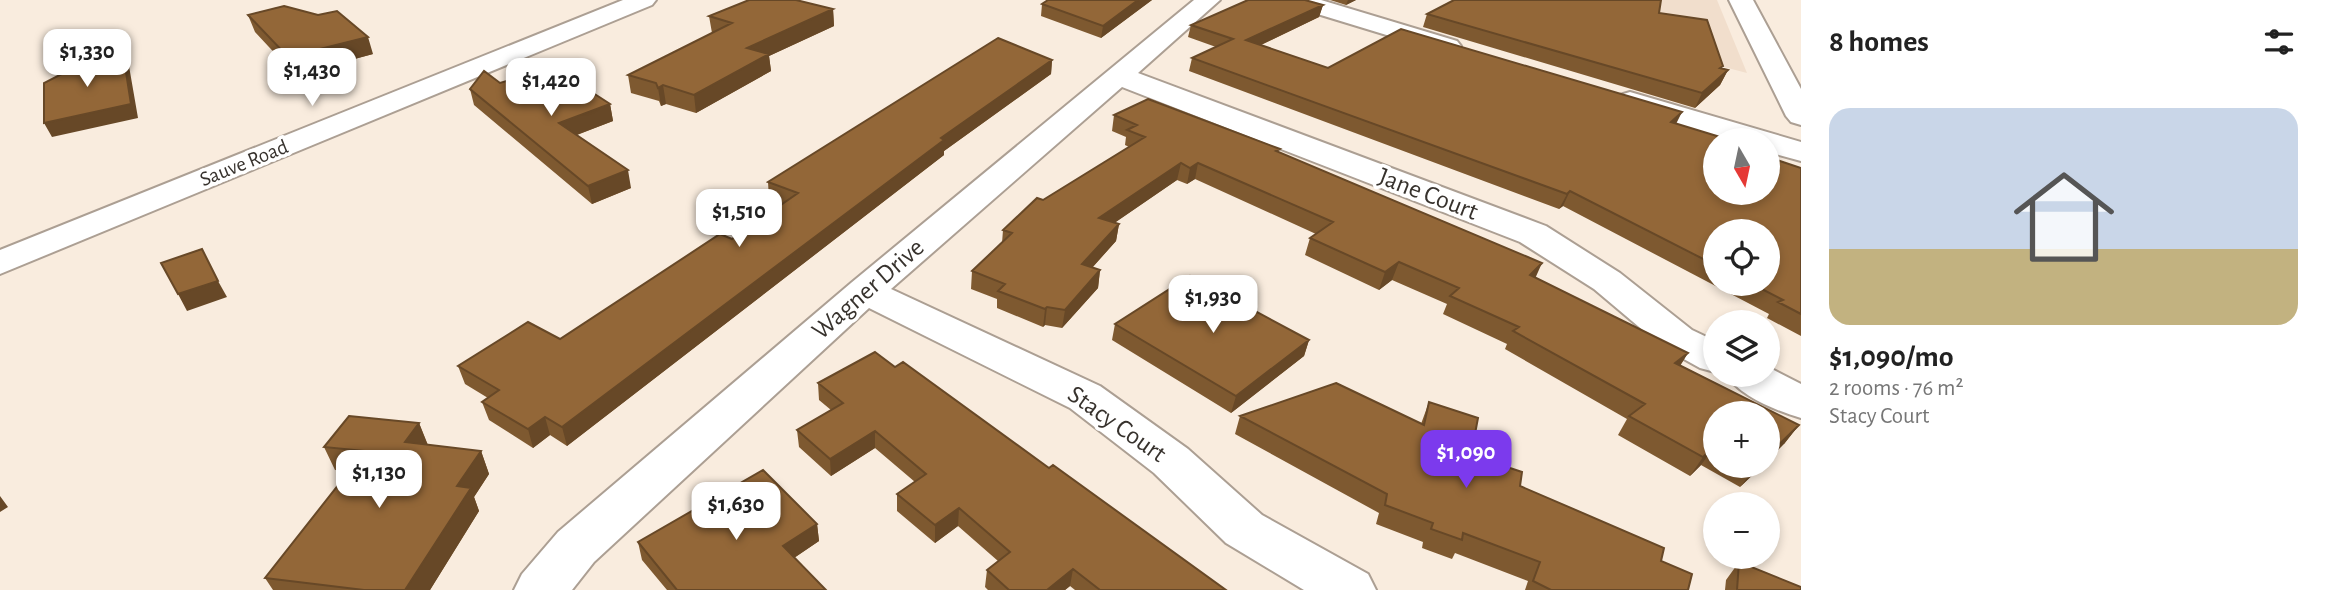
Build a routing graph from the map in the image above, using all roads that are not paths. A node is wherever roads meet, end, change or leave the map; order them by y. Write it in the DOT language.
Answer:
graph roads {
  1 [pos="645,0"];
  2 [pos="1208,0"];
  3 [pos="1296,0"];
  4 [pos="1741,0"];
  5 [pos="1469,52"];
  6 [pos="1117,75"];
  7 [pos="1601,92"];
  8 [pos="1801,116"];
  9 [pos="1720,128"];
  10 [pos="1780,146"];
  11 [pos="1801,152"];
  12 [pos="0,263"];
  13 [pos="865,291"];
  14 [pos="1703,352"];
  15 [pos="1771,387"];
  16 [pos="1801,403"];
  17 [pos="541,590"];
  18 [pos="1349,590"];
  1 -- 12 [label="street, Sauve Road"];
  2 -- 6 [label="street, Wagner Drive"];
  3 -- 5 [label="street"];
  4 -- 8 [label="street"];
  6 -- 13 [label="street, Wagner Drive"];
  6 -- 14 [label="street, Jane Court"];
  7 -- 9 [label="street"];
  10 -- 11 [label="street"];
  13 -- 17 [label="street, Wagner Drive"];
  13 -- 18 [label="street, Stacy Court"];
  15 -- 16 [label="street"];
}
